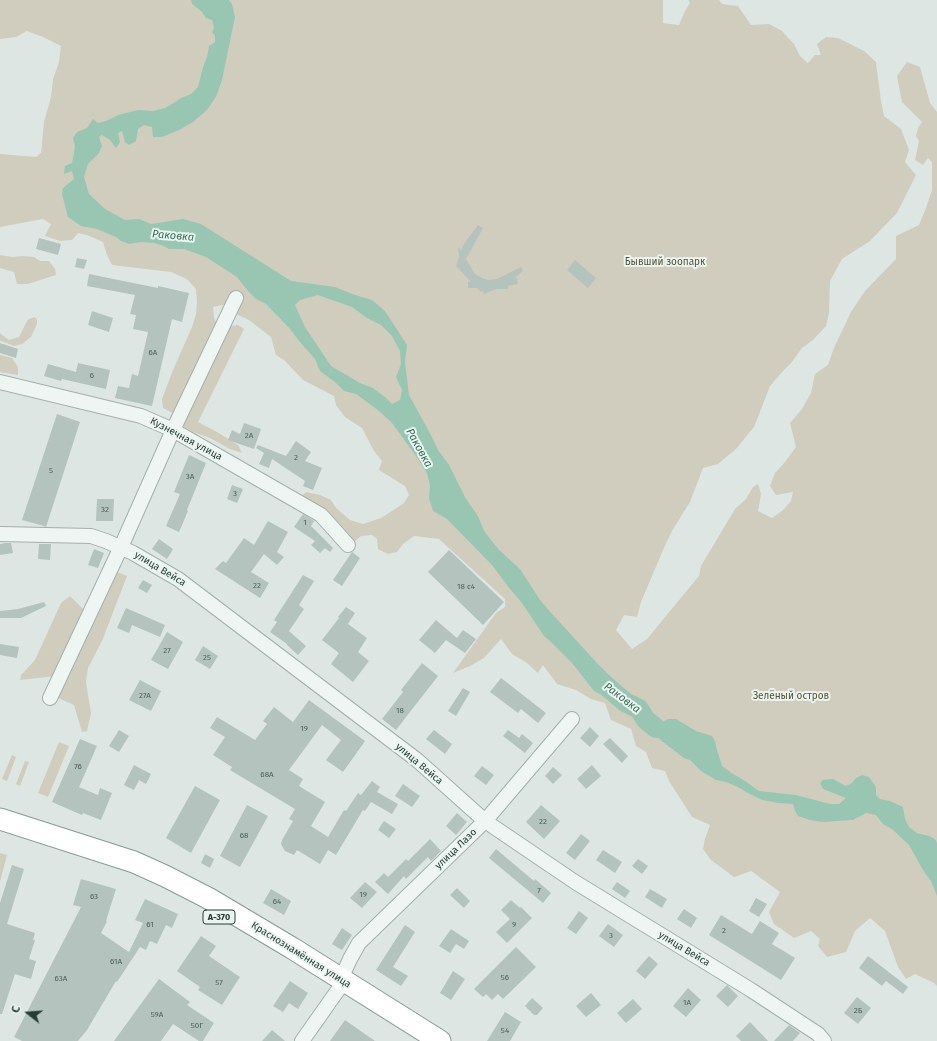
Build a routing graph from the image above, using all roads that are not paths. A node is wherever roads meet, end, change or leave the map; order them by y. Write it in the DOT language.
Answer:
graph roads {
  1 [pos="236,298"];
  2 [pos="0,382"];
  3 [pos="173,430"];
  4 [pos="0,534"];
  5 [pos="348,545"];
  6 [pos="121,547"];
  7 [pos="50,698"];
  8 [pos="572,719"];
  9 [pos="0,819"];
  10 [pos="486,821"];
  11 [pos="0,831"];
  12 [pos="206,904"];
  13 [pos="339,985"];
  14 [pos="302,1041"];
  15 [pos="419,1041"];
  16 [pos="440,1041"];
  17 [pos="824,1041"];
  1 -- 3 [label="street"];
  2 -- 3 [label="street, Кузнечная улица"];
  3 -- 5 [label="street, Кузнечная улица"];
  3 -- 6 [label="street"];
  4 -- 6 [label="street, улица Вейса"];
  6 -- 7 [label="street"];
  6 -- 10 [label="street, улица Вейса"];
  8 -- 10 [label="street, улица Лазо"];
  9 -- 12 [label="highway, Краснознамённая улица / А-370"];
  10 -- 13 [label="street, улица Лазо"];
  10 -- 17 [label="street, улица Вейса"];
  11 -- 12 [label="highway, Краснознамённая улица / А-370"];
  12 -- 13 [label="highway, Краснознамённая улица / А-370"];
  13 -- 14 [label="street, улица Лазо"];
  13 -- 15 [label="highway, Краснознамённая улица / А-370"];
  13 -- 16 [label="highway, Краснознамённая улица / А-370"];
}
